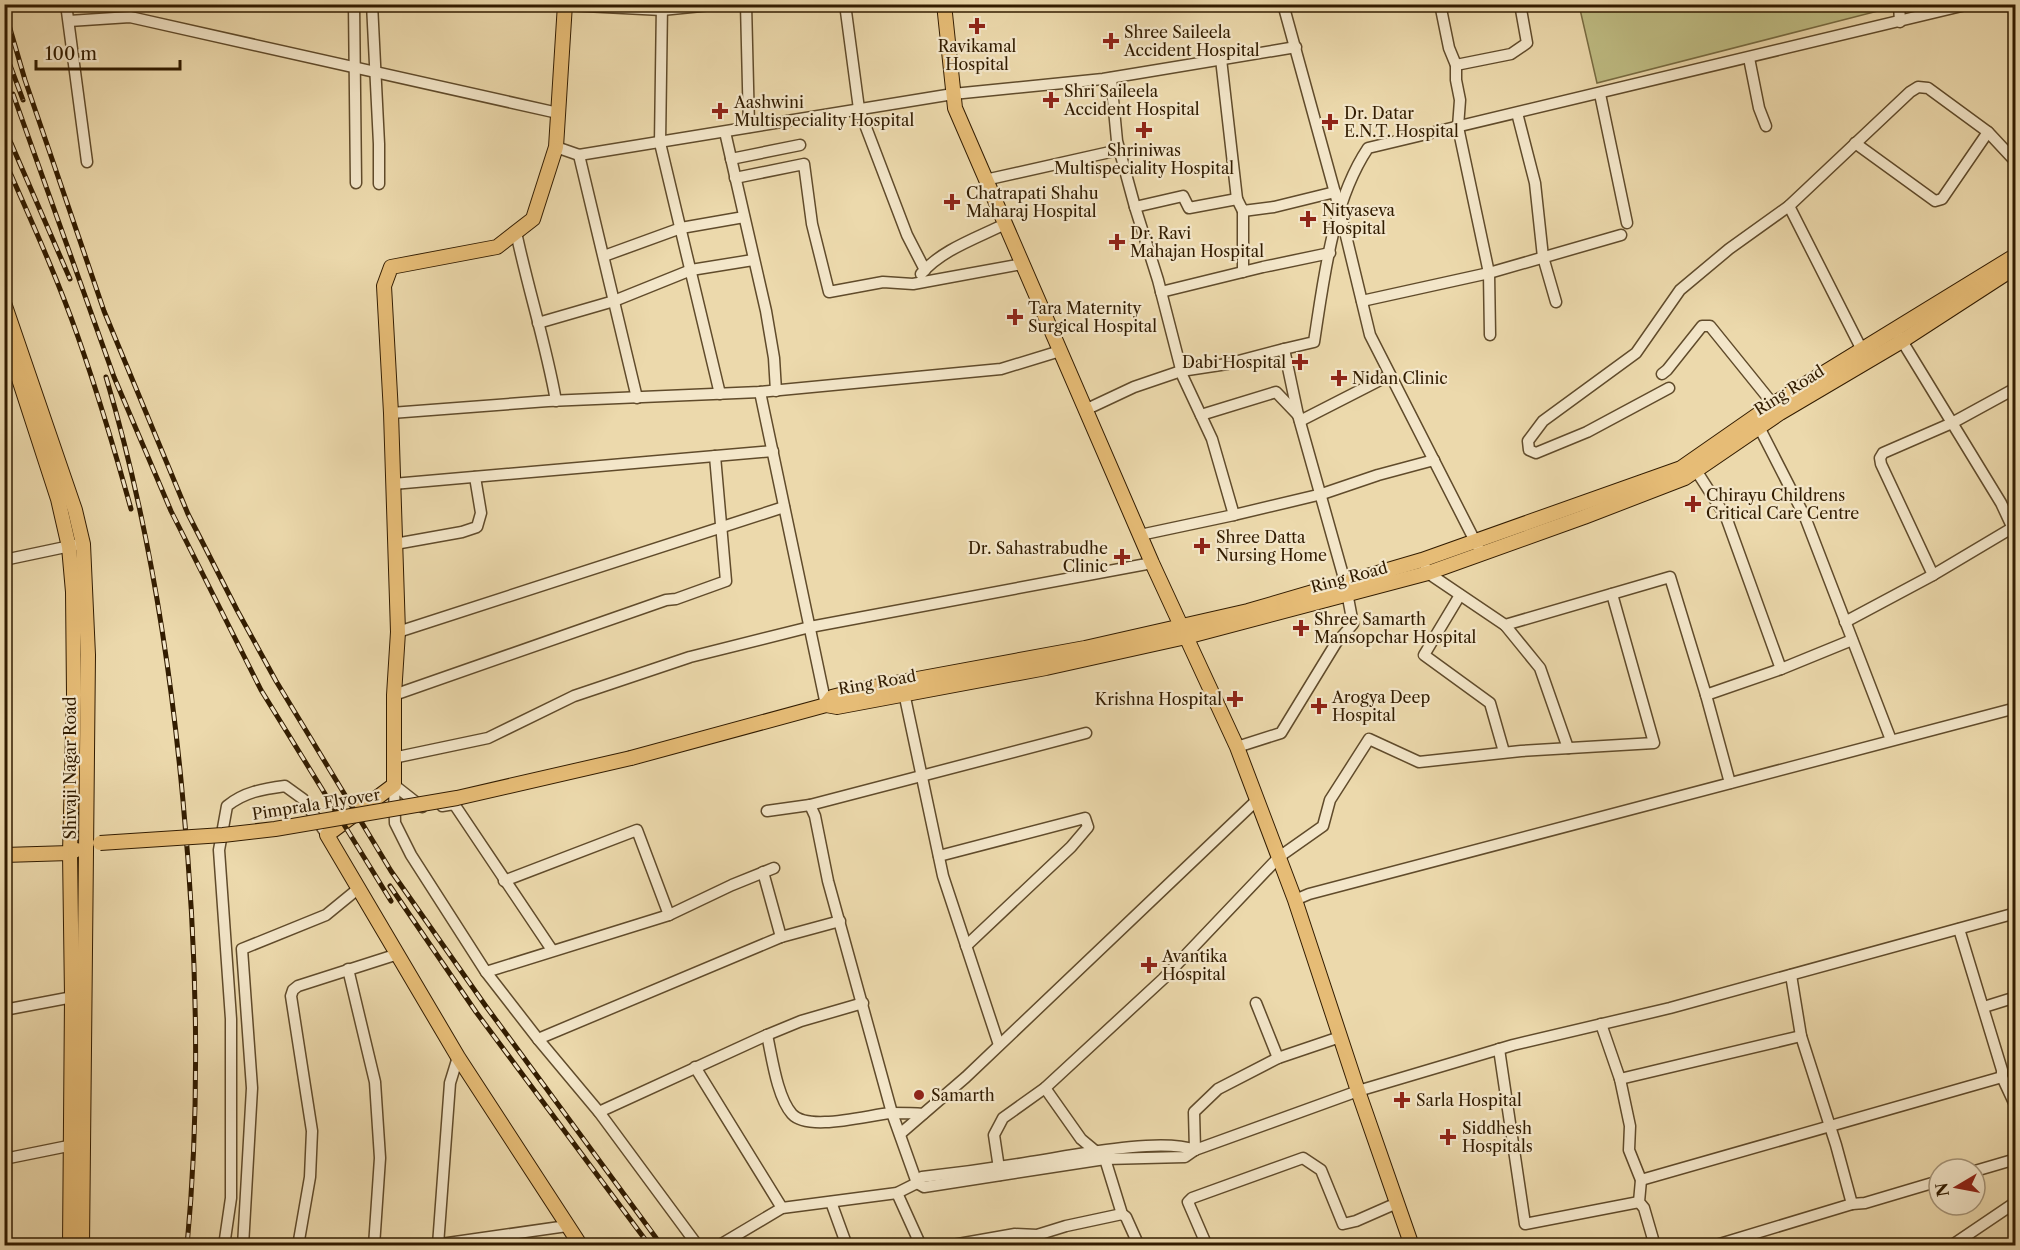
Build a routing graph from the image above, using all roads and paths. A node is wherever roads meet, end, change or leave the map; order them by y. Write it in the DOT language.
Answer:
graph roads {
  1 [pos="66,4"];
  2 [pos="354,4"];
  3 [pos="372,4"];
  4 [pos="721,4"];
  5 [pos="746,4"];
  6 [pos="845,4"];
  7 [pos="944,4"];
  8 [pos="1283,4"];
  9 [pos="1440,4"];
  10 [pos="1520,4"];
  11 [pos="1899,4"];
  12 [pos="1970,4"];
  13 [pos="565,5"];
  14 [pos="662,8"];
  15 [pos="69,21"];
  16 [pos="1900,22"];
  17 [pos="1296,47"];
  18 [pos="1749,58"];
  19 [pos="1221,59"];
  20 [pos="1456,65"];
  21 [pos="356,67"];
  22 [pos="374,71"];
  23 [pos="1111,78"];
  24 [pos="953,94"];
  25 [pos="1600,94"];
  26 [pos="859,110"];
  27 [pos="558,113"];
  28 [pos="1516,114"];
  29 [pos="1766,126"];
  30 [pos="1458,127"];
  31 [pos="749,128"];
  32 [pos="725,132"];
  33 [pos="1988,132"];
  34 [pos="660,143"];
  35 [pos="1855,143"];
  36 [pos="800,145"];
  37 [pos="556,147"];
  38 [pos="1119,150"];
  39 [pos="579,155"];
  40 [pos="731,159"];
  41 [pos="87,162"];
  42 [pos="2016,162"];
  43 [pos="735,178"];
  44 [pos="986,180"];
  45 [pos="356,183"];
  46 [pos="379,184"];
  47 [pos="1335,192"];
  48 [pos="1237,199"];
  49 [pos="1789,206"];
  50 [pos="1135,207"];
  51 [pos="1243,211"];
  52 [pos="1340,211"];
  53 [pos="744,217"];
  54 [pos="1627,223"];
  55 [pos="1005,224"];
  56 [pos="681,228"];
  57 [pos="516,232"];
  58 [pos="1621,235"];
  59 [pos="1330,253"];
  60 [pos="2016,255"];
  61 [pos="604,256"];
  62 [pos="1543,257"];
  63 [pos="753,260"];
  64 [pos="1022,264"];
  65 [pos="2016,267"];
  66 [pos="691,270"];
  67 [pos="925,270"];
  68 [pos="1243,272"];
  69 [pos="1489,273"];
  70 [pos="913,284"];
  71 [pos="1161,292"];
  72 [pos="614,301"];
  73 [pos="1362,301"];
  74 [pos="1556,302"];
  75 [pos="4,303"];
  76 [pos="538,323"];
  77 [pos="4,333"];
  78 [pos="1490,335"];
  79 [pos="1899,335"];
  80 [pos="1284,349"];
  81 [pos="1862,350"];
  82 [pos="1060,351"];
  83 [pos="1181,370"];
  84 [pos="1662,374"];
  85 [pos="1390,375"];
  86 [pos="1669,388"];
  87 [pos="2016,388"];
  88 [pos="776,391"];
  89 [pos="760,392"];
  90 [pos="720,394"];
  91 [pos="637,398"];
  92 [pos="555,401"];
  93 [pos="1773,404"];
  94 [pos="1085,410"];
  95 [pos="391,412"];
  96 [pos="1201,416"];
  97 [pos="1299,418"];
  98 [pos="1757,423"];
  99 [pos="1952,423"];
  100 [pos="772,451"];
  101 [pos="716,456"];
  102 [pos="1434,460"];
  103 [pos="1694,466"];
  104 [pos="475,477"];
  105 [pos="393,484"];
  106 [pos="1322,494"];
  107 [pos="784,507"];
  108 [pos="1234,515"];
  109 [pos="722,527"];
  110 [pos="2014,531"];
  111 [pos="1140,535"];
  112 [pos="395,544"];
  113 [pos="76,545"];
  114 [pos="1478,546"];
  115 [pos="4,560"];
  116 [pos="1152,563"];
  117 [pos="1425,566"];
  118 [pos="1933,575"];
  119 [pos="1347,589"];
  120 [pos="1612,594"];
  121 [pos="1460,595"];
  122 [pos="1845,622"];
  123 [pos="1505,624"];
  124 [pos="810,627"];
  125 [pos="398,632"];
  126 [pos="1184,632"];
  127 [pos="1852,640"];
  128 [pos="1781,669"];
  129 [pos="903,688"];
  130 [pos="394,695"];
  131 [pos="1706,695"];
  132 [pos="826,705"];
  133 [pos="2016,708"];
  134 [pos="1086,732"];
  135 [pos="1891,740"];
  136 [pos="1237,747"];
  137 [pos="1568,748"];
  138 [pos="1504,752"];
  139 [pos="393,758"];
  140 [pos="631,758"];
  141 [pos="921,775"];
  142 [pos="1730,783"];
  143 [pos="394,785"];
  144 [pos="1257,800"];
  145 [pos="810,805"];
  146 [pos="767,811"];
  147 [pos="327,835"];
  148 [pos="92,844"];
  149 [pos="70,853"];
  150 [pos="4,855"];
  151 [pos="939,856"];
  152 [pos="1279,857"];
  153 [pos="504,880"];
  154 [pos="359,888"];
  155 [pos="1295,900"];
  156 [pos="2016,913"];
  157 [pos="669,915"];
  158 [pos="840,921"];
  159 [pos="1959,928"];
  160 [pos="781,937"];
  161 [pos="966,946"];
  162 [pos="552,951"];
  163 [pos="398,954"];
  164 [pos="348,969"];
  165 [pos="486,972"];
  166 [pos="1791,975"];
  167 [pos="78,996"];
  168 [pos="2016,997"];
  169 [pos="863,1003"];
  170 [pos="1256,1003"];
  171 [pos="1984,1007"];
  172 [pos="4,1010"];
  173 [pos="1601,1024"];
  174 [pos="767,1035"];
  175 [pos="1801,1036"];
  176 [pos="1340,1037"];
  177 [pos="538,1039"];
  178 [pos="999,1045"];
  179 [pos="1499,1049"];
  180 [pos="458,1057"];
  181 [pos="1278,1058"];
  182 [pos="695,1067"];
  183 [pos="2002,1077"];
  184 [pos="1620,1079"];
  185 [pos="1045,1088"];
  186 [pos="1358,1091"];
  187 [pos="2016,1107"];
  188 [pos="599,1112"];
  189 [pos="892,1113"];
  190 [pos="923,1114"];
  191 [pos="1828,1126"];
  192 [pos="900,1134"];
  193 [pos="78,1144"];
  194 [pos="1194,1150"];
  195 [pos="1096,1151"];
  196 [pos="4,1159"];
  197 [pos="1105,1159"];
  198 [pos="2016,1159"];
  199 [pos="1987,1167"];
  200 [pos="1000,1171"];
  201 [pos="1641,1180"];
  202 [pos="917,1183"];
  203 [pos="1927,1185"];
  204 [pos="897,1193"];
  205 [pos="831,1202"];
  206 [pos="1639,1202"];
  207 [pos="2016,1202"];
  208 [pos="1397,1203"];
  209 [pos="1852,1204"];
  210 [pos="782,1208"];
  211 [pos="1122,1214"];
  212 [pos="567,1226"];
  213 [pos="1034,1240"];
  214 [pos="70,1245"];
  215 [pos="82,1245"];
  216 [pos="224,1245"];
  217 [pos="243,1245"];
  218 [pos="298,1245"];
  219 [pos="375,1245"];
  220 [pos="433,1245"];
  221 [pos="438,1245"];
  222 [pos="581,1245"];
  223 [pos="699,1245"];
  224 [pos="718,1245"];
  225 [pos="847,1245"];
  226 [pos="921,1245"];
  227 [pos="947,1245"];
  228 [pos="1139,1245"];
  229 [pos="1207,1245"];
  230 [pos="1412,1245"];
  231 [pos="1655,1245"];
  232 [pos="1713,1245"];
  233 [pos="1951,1245"];
  1 -- 15 [label="street"];
  2 -- 21 [label="street"];
  3 -- 22 [label="street"];
  4 -- 14 [label="street"];
  5 -- 31 [label="street"];
  6 -- 26 [label="street"];
  7 -- 24 [label="main road"];
  8 -- 17 [label="street"];
  9 -- 20 [label="street"];
  10 -- 20 [label="street"];
  11 -- 16 [label="street"];
  12 -- 16 [label="street"];
  13 -- 14 [label="street"];
  13 -- 27 [label="main road"];
  14 -- 34 [label="street"];
  15 -- 21 [label="street"];
  15 -- 41 [label="street"];
  16 -- 18 [label="street"];
  17 -- 19 [label="street"];
  17 -- 47 [label="street"];
  18 -- 25 [label="street"];
  18 -- 29 [label="street"];
  19 -- 23 [label="street"];
  19 -- 48 [label="street"];
  20 -- 30 [label="street"];
  21 -- 22 [label="street"];
  21 -- 45 [label="street"];
  22 -- 27 [label="street"];
  22 -- 46 [label="street"];
  23 -- 24 [label="street"];
  23 -- 38 [label="street"];
  24 -- 26 [label="street"];
  24 -- 44 [label="main road"];
  25 -- 28 [label="street"];
  25 -- 54 [label="street"];
  26 -- 31 [label="street"];
  26 -- 67 [label="street"];
  27 -- 37 [label="main road"];
  28 -- 30 [label="street"];
  28 -- 62 [label="street"];
  30 -- 52 [label="street"];
  30 -- 69 [label="street"];
  31 -- 32 [label="street"];
  32 -- 34 [label="street"];
  32 -- 40 [label="street"];
  33 -- 35 [label="street"];
  33 -- 35 [label="street"];
  33 -- 42 [label="street"];
  34 -- 39 [label="street"];
  34 -- 56 [label="street"];
  35 -- 49 [label="street"];
  36 -- 40 [label="street"];
  37 -- 39 [label="street"];
  37 -- 57 [label="main road"];
  38 -- 44 [label="street"];
  38 -- 50 [label="street"];
  39 -- 61 [label="street"];
  40 -- 43 [label="street"];
  43 -- 53 [label="street"];
  43 -- 70 [label="street"];
  44 -- 55 [label="main road"];
  47 -- 51 [label="street"];
  47 -- 52 [label="street"];
  48 -- 50 [label="street"];
  48 -- 51 [label="street"];
  49 -- 81 [label="street"];
  49 -- 86 [label="street"];
  50 -- 71 [label="street"];
  51 -- 68 [label="street"];
  52 -- 59 [label="street"];
  52 -- 73 [label="street"];
  53 -- 56 [label="street"];
  53 -- 63 [label="street"];
  55 -- 64 [label="main road"];
  55 -- 67 [label="street"];
  56 -- 61 [label="street"];
  56 -- 66 [label="street"];
  57 -- 76 [label="street"];
  57 -- 95 [label="main road"];
  58 -- 62 [label="street"];
  59 -- 68 [label="street"];
  59 -- 80 [label="street"];
  60 -- 79 [label="main road"];
  61 -- 72 [label="street"];
  62 -- 69 [label="street"];
  62 -- 74 [label="street"];
  63 -- 66 [label="street"];
  63 -- 88 [label="street"];
  64 -- 70 [label="street"];
  64 -- 82 [label="main road"];
  65 -- 79 [label="main road, Ring Road"];
  66 -- 72 [label="street"];
  66 -- 90 [label="street"];
  67 -- 70 [label="street"];
  68 -- 71 [label="street"];
  69 -- 73 [label="street"];
  69 -- 78 [label="street"];
  71 -- 83 [label="street"];
  72 -- 76 [label="street"];
  72 -- 91 [label="street"];
  73 -- 85 [label="street"];
  75 -- 113 [label="main road, Shivaji Nagar Road"];
  76 -- 92 [label="street"];
  77 -- 113 [label="main road, Shivaji Nagar Road"];
  79 -- 81 [label="main road"];
  79 -- 98 [label="main road, Ring Road"];
  79 -- 99 [label="street"];
  80 -- 83 [label="street"];
  80 -- 97 [label="street"];
  81 -- 93 [label="main road"];
  82 -- 88 [label="street"];
  82 -- 94 [label="main road"];
  83 -- 94 [label="street"];
  83 -- 96 [label="street"];
  84 -- 93 [label="street"];
  85 -- 97 [label="street"];
  85 -- 102 [label="street"];
  87 -- 99 [label="street"];
  88 -- 89 [label="street"];
  89 -- 90 [label="street"];
  89 -- 100 [label="street"];
  90 -- 91 [label="street"];
  91 -- 92 [label="street"];
  92 -- 95 [label="street"];
  93 -- 98 [label="main road"];
  94 -- 111 [label="main road"];
  95 -- 105 [label="main road"];
  96 -- 97 [label="street"];
  96 -- 108 [label="street"];
  97 -- 106 [label="street"];
  98 -- 103 [label="main road, Ring Road"];
  98 -- 122 [label="street"];
  99 -- 110 [label="street"];
  99 -- 118 [label="street"];
  100 -- 101 [label="street"];
  100 -- 107 [label="street"];
  101 -- 104 [label="street"];
  101 -- 109 [label="street"];
  102 -- 106 [label="street"];
  102 -- 114 [label="street"];
  103 -- 114 [label="main road, Ring Road"];
  103 -- 128 [label="street"];
  104 -- 105 [label="street"];
  104 -- 112 [label="street"];
  105 -- 112 [label="main road"];
  106 -- 108 [label="street"];
  106 -- 119 [label="street"];
  107 -- 109 [label="street"];
  107 -- 124 [label="street"];
  108 -- 111 [label="street"];
  109 -- 125 [label="street"];
  109 -- 130 [label="street"];
  110 -- 118 [label="street"];
  111 -- 116 [label="main road"];
  112 -- 125 [label="main road"];
  113 -- 115 [label="street"];
  113 -- 148 [label="main road, Shivaji Nagar Road"];
  113 -- 149 [label="main road, Shivaji Nagar Road"];
  114 -- 117 [label="main road, Ring Road"];
  116 -- 124 [label="street"];
  116 -- 126 [label="main road"];
  117 -- 119 [label="main road, Ring Road"];
  117 -- 121 [label="street"];
  118 -- 122 [label="street"];
  119 -- 126 [label="main road, Ring Road"];
  119 -- 136 [label="street"];
  120 -- 123 [label="street"];
  120 -- 131 [label="street"];
  120 -- 137 [label="street"];
  121 -- 123 [label="street"];
  121 -- 138 [label="street"];
  122 -- 127 [label="street"];
  123 -- 137 [label="street"];
  124 -- 132 [label="street"];
  124 -- 139 [label="street"];
  125 -- 130 [label="main road"];
  126 -- 129 [label="main road, Ring Road"];
  126 -- 136 [label="main road"];
  127 -- 128 [label="street"];
  127 -- 135 [label="street"];
  128 -- 131 [label="street"];
  129 -- 132 [label="main road, Ring Road"];
  129 -- 141 [label="street"];
  130 -- 139 [label="main road"];
  131 -- 142 [label="street"];
  132 -- 140 [label="main road, Ring Road"];
  133 -- 135 [label="street"];
  134 -- 141 [label="street"];
  135 -- 142 [label="street"];
  136 -- 144 [label="main road"];
  137 -- 138 [label="street"];
  138 -- 152 [label="street"];
  139 -- 143 [label="main road"];
  140 -- 148 [label="main road, Pimprala Flyover, bridge"];
  141 -- 145 [label="street"];
  141 -- 151 [label="street"];
  142 -- 155 [label="street"];
  143 -- 147 [label="main road"];
  143 -- 153 [label="street"];
  143 -- 165 [label="street"];
  144 -- 152 [label="main road"];
  144 -- 178 [label="street"];
  145 -- 146 [label="street"];
  145 -- 158 [label="street"];
  147 -- 154 [label="main road"];
  147 -- 216 [label="street"];
  148 -- 149 [label="main road, Pimprala Flyover"];
  148 -- 167 [label="main road, Shivaji Nagar Road"];
  149 -- 150 [label="main road, Pimprala Flyover"];
  149 -- 167 [label="main road, Shivaji Nagar Road"];
  151 -- 161 [label="street"];
  151 -- 161 [label="street"];
  152 -- 155 [label="main road"];
  152 -- 185 [label="street"];
  153 -- 157 [label="street"];
  153 -- 162 [label="street"];
  154 -- 163 [label="main road"];
  154 -- 217 [label="street"];
  155 -- 176 [label="main road"];
  156 -- 159 [label="street"];
  157 -- 160 [label="street"];
  157 -- 162 [label="street"];
  158 -- 160 [label="street"];
  158 -- 169 [label="street"];
  159 -- 166 [label="street"];
  159 -- 171 [label="street"];
  160 -- 177 [label="street"];
  161 -- 178 [label="street"];
  162 -- 165 [label="street"];
  163 -- 164 [label="street"];
  163 -- 180 [label="main road"];
  164 -- 218 [label="street"];
  164 -- 219 [label="street"];
  165 -- 177 [label="street"];
  166 -- 173 [label="street"];
  166 -- 175 [label="street"];
  167 -- 172 [label="street"];
  167 -- 193 [label="main road, Shivaji Nagar Road"];
  168 -- 171 [label="street"];
  169 -- 174 [label="street"];
  169 -- 189 [label="street"];
  170 -- 181 [label="street"];
  171 -- 183 [label="street"];
  173 -- 179 [label="street"];
  173 -- 184 [label="street"];
  174 -- 182 [label="street"];
  174 -- 189 [label="street"];
  175 -- 184 [label="street"];
  175 -- 191 [label="street"];
  176 -- 181 [label="street"];
  176 -- 186 [label="main road"];
  177 -- 188 [label="street"];
  178 -- 190 [label="street"];
  179 -- 186 [label="street"];
  179 -- 206 [label="street"];
  180 -- 212 [label="main road"];
  180 -- 221 [label="street"];
  181 -- 194 [label="street"];
  182 -- 188 [label="street"];
  182 -- 210 [label="street"];
  183 -- 187 [label="street"];
  183 -- 191 [label="street"];
  184 -- 201 [label="street"];
  185 -- 195 [label="street"];
  185 -- 200 [label="street"];
  186 -- 194 [label="street"];
  186 -- 208 [label="main road"];
  188 -- 223 [label="street"];
  189 -- 190 [label="street"];
  189 -- 192 [label="street"];
  190 -- 192 [label="street"];
  191 -- 201 [label="street"];
  191 -- 209 [label="street"];
  192 -- 202 [label="street"];
  193 -- 196 [label="street"];
  193 -- 214 [label="main road, Shivaji Nagar Road"];
  193 -- 215 [label="main road, Shivaji Nagar Road"];
  194 -- 195 [label="street"];
  194 -- 197 [label="street"];
  195 -- 197 [label="street"];
  195 -- 200 [label="street"];
  197 -- 200 [label="street"];
  197 -- 211 [label="street"];
  198 -- 199 [label="street"];
  200 -- 202 [label="street"];
  201 -- 206 [label="street"];
  202 -- 204 [label="street"];
  203 -- 209 [label="street"];
  204 -- 205 [label="street"];
  204 -- 226 [label="street"];
  205 -- 210 [label="street"];
  205 -- 225 [label="street"];
  206 -- 231 [label="street"];
  207 -- 233 [label="street"];
  208 -- 229 [label="street"];
  208 -- 230 [label="main road"];
  209 -- 232 [label="street"];
  210 -- 224 [label="street"];
  211 -- 213 [label="street"];
  211 -- 228 [label="street"];
  212 -- 221 [label="street"];
  212 -- 222 [label="main road"];
  213 -- 227 [label="street"];
  220 -- 221 [label="street"];
}
